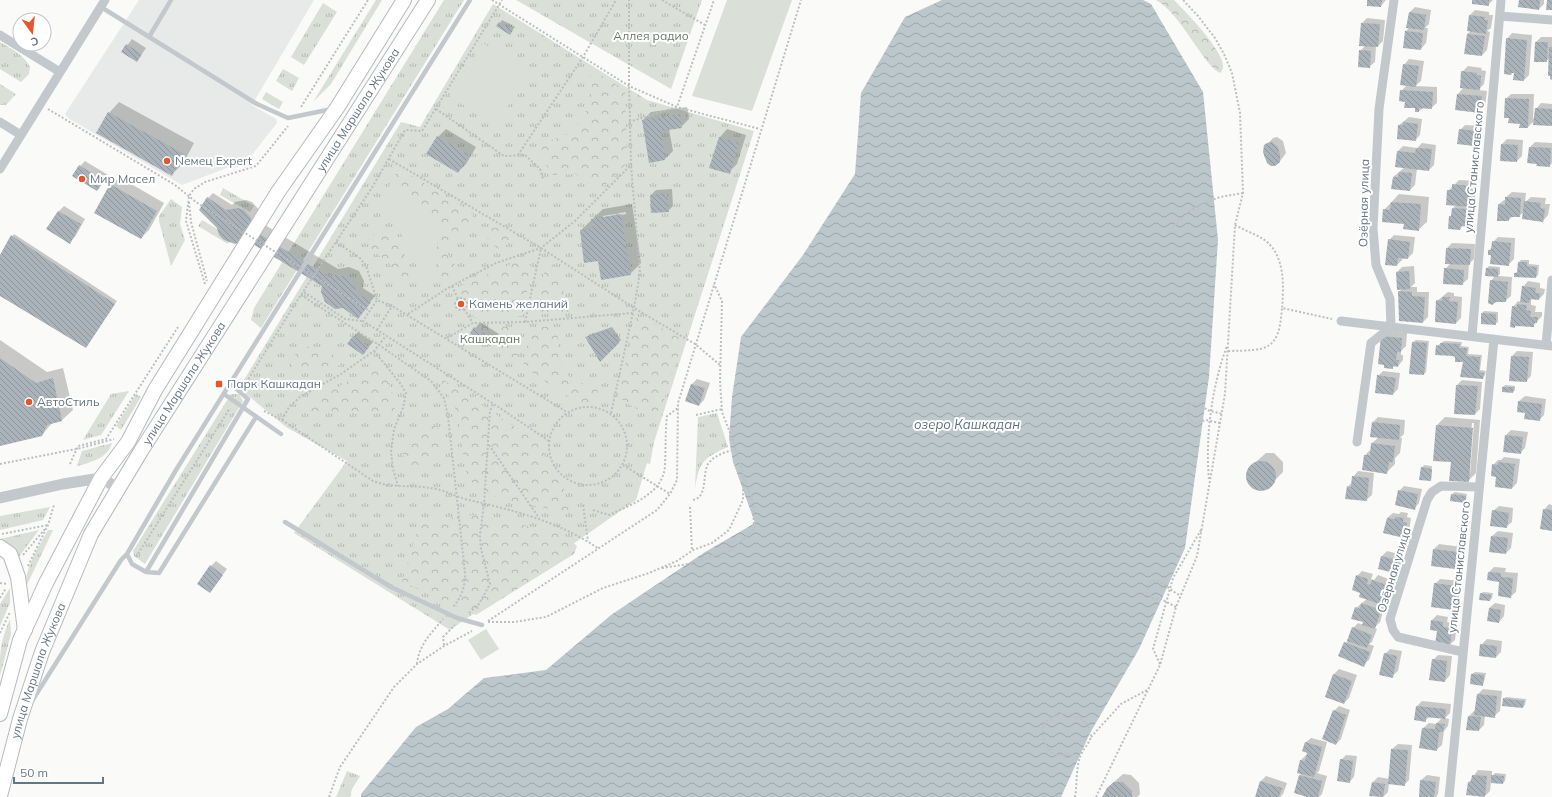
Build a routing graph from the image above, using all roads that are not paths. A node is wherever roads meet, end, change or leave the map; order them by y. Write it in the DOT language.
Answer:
graph roads {
  1 [pos="171,0"];
  2 [pos="404,0"];
  3 [pos="428,0"];
  4 [pos="470,0"];
  5 [pos="1394,0"];
  6 [pos="1501,0"];
  7 [pos="103,3"];
  8 [pos="1500,16"];
  9 [pos="1552,20"];
  10 [pos="0,35"];
  11 [pos="149,37"];
  12 [pos="60,72"];
  13 [pos="338,108"];
  14 [pos="0,122"];
  15 [pos="21,135"];
  16 [pos="0,168"];
  17 [pos="1552,280"];
  18 [pos="1341,321"];
  19 [pos="1391,327"];
  20 [pos="1472,336"];
  21 [pos="1494,339"];
  22 [pos="1549,346"];
  23 [pos="231,384"];
  24 [pos="224,394"];
  25 [pos="243,408"];
  26 [pos="256,417"];
  27 [pos="281,434"];
  28 [pos="1357,442"];
  29 [pos="101,478"];
  30 [pos="1479,487"];
  31 [pos="118,488"];
  32 [pos="0,498"];
  33 [pos="285,522"];
  34 [pos="0,547"];
  35 [pos="127,554"];
  36 [pos="146,572"];
  37 [pos="485,624"];
  38 [pos="25,630"];
  39 [pos="1463,652"];
  40 [pos="2,698"];
  41 [pos="0,714"];
  42 [pos="20,719"];
  43 [pos="0,796"];
  44 [pos="1449,797"];
  1 -- 11 [label="lane"];
  2 -- 13 [label="main road, улица Маршала Жукова"];
  3 -- 31 [label="main road, улица Маршала Жукова"];
  4 -- 23 [label="lane"];
  5 -- 19 [label="street, Озёрная улица"];
  6 -- 8 [label="street, улица Станиславского"];
  7 -- 11 [label="lane"];
  7 -- 12 [label="street"];
  8 -- 9 [label="street"];
  8 -- 20 [label="street, улица Станиславского"];
  10 -- 12 [label="street"];
  11 -- 13 [label="lane"];
  12 -- 15 [label="street"];
  13 -- 29 [label="main road, улица Маршала Жукова"];
  14 -- 15 [label="street"];
  15 -- 16 [label="street"];
  17 -- 22 [label="street"];
  18 -- 19 [label="street"];
  19 -- 20 [label="street"];
  19 -- 28 [label="street"];
  20 -- 21 [label="street"];
  21 -- 22 [label="street"];
  21 -- 30 [label="street, улица Станиславского"];
  23 -- 24 [label="lane"];
  23 -- 25 [label="lane"];
  24 -- 25 [label="lane"];
  24 -- 35 [label="lane"];
  25 -- 26 [label="lane"];
  25 -- 36 [label="lane"];
  26 -- 27 [label="lane"];
  26 -- 36 [label="lane"];
  29 -- 31 [label="street"];
  29 -- 32 [label="street"];
  29 -- 38 [label="main road, улица Маршала Жукова"];
  30 -- 39 [label="street, улица Станиславского"];
  30 -- 39 [label="street, Озёрная улица"];
  31 -- 42 [label="main road, улица Маршала Жукова"];
  33 -- 37 [label="lane"];
  34 -- 38 [label="main road"];
  35 -- 36 [label="lane"];
  35 -- 42 [label="lane"];
  38 -- 40 [label="main road, улица Маршала Жукова"];
  39 -- 44 [label="street, улица Станиславского"];
  40 -- 41 [label="main road, улица Маршала Жукова"];
  42 -- 43 [label="main road, улица Маршала Жукова"];
}
